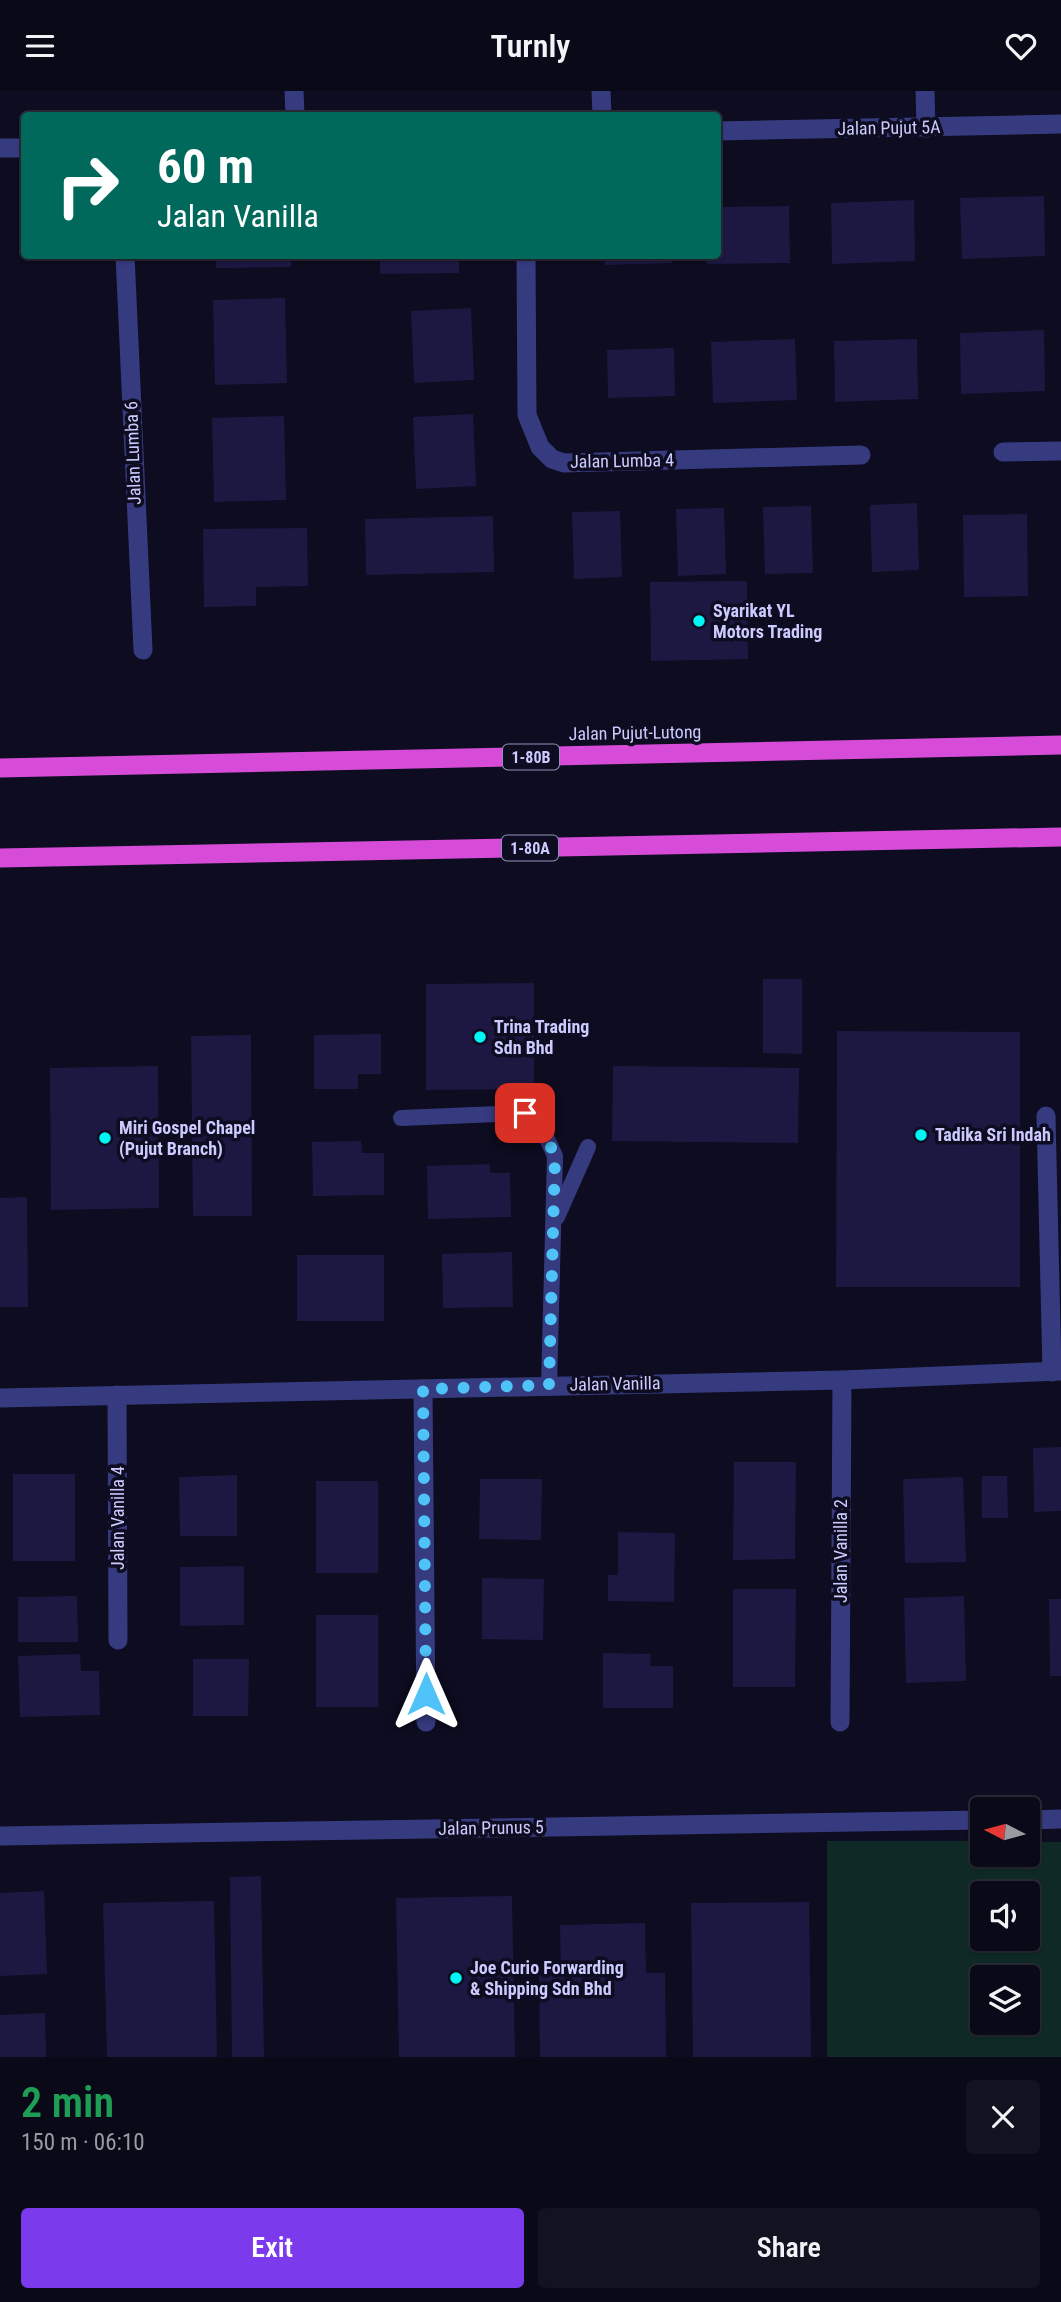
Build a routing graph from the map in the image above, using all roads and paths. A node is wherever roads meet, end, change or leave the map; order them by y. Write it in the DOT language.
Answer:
graph roads {
  1 [pos="294,91"];
  2 [pos="601,91"];
  3 [pos="925,91"];
  4 [pos="295,112"];
  5 [pos="602,112"];
  6 [pos="1061,124"];
  7 [pos="926,128"];
  8 [pos="721,131"];
  9 [pos="0,148"];
  10 [pos="21,148"];
  11 [pos="125,259"];
  12 [pos="526,259"];
  13 [pos="1061,450"];
  14 [pos="1003,452"];
  15 [pos="861,455"];
  16 [pos="143,650"];
  17 [pos="1061,745"];
  18 [pos="0,768"];
  19 [pos="1061,837"];
  20 [pos="0,858"];
  21 [pos="1046,1116"];
  22 [pos="401,1118"];
  23 [pos="588,1147"];
  24 [pos="553,1225"];
  25 [pos="1057,1372"];
  26 [pos="842,1380"];
  27 [pos="549,1385"];
  28 [pos="423,1389"];
  29 [pos="117,1395"];
  30 [pos="0,1398"];
  31 [pos="118,1640"];
  32 [pos="426,1722"];
  33 [pos="840,1722"];
  34 [pos="1061,1819"];
  35 [pos="970,1820"];
  36 [pos="1040,1820"];
  37 [pos="0,1836"];
  1 -- 4 [label="street"];
  2 -- 5 [label="street"];
  3 -- 7 [label="street"];
  6 -- 7 [label="street, Jalan Pujut 5A"];
  7 -- 8 [label="street, Jalan Pujut 5A"];
  9 -- 10 [label="street"];
  11 -- 16 [label="street, Jalan Lumba 6"];
  12 -- 15 [label="street, Jalan Lumba 4"];
  13 -- 14 [label="street"];
  17 -- 18 [label="highway, Jalan Pujut-Lutong / 1-80B"];
  19 -- 20 [label="highway, 1-80A"];
  21 -- 25 [label="street"];
  22 -- 24 [label="lane"];
  23 -- 24 [label="lane"];
  24 -- 27 [label="lane"];
  25 -- 26 [label="street, Jalan Vanilla"];
  26 -- 27 [label="street, Jalan Vanilla"];
  26 -- 33 [label="street, Jalan Vanilla 2"];
  27 -- 28 [label="street, Jalan Vanilla"];
  28 -- 29 [label="street, Jalan Vanilla"];
  28 -- 32 [label="street"];
  29 -- 30 [label="street, Jalan Vanilla"];
  29 -- 31 [label="street, Jalan Vanilla 4"];
  34 -- 36 [label="street"];
  35 -- 37 [label="street, Jalan Prunus 5"];
}
